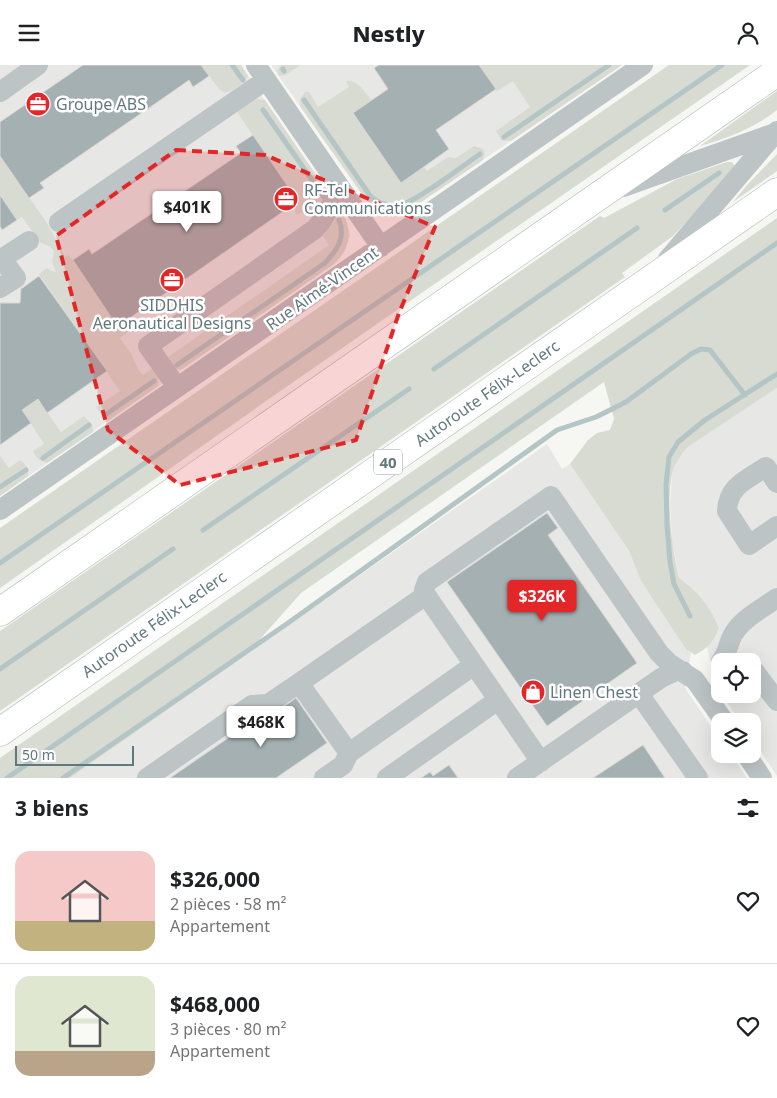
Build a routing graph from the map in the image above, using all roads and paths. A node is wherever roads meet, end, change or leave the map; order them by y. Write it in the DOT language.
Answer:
graph roads {
  1 [pos="38,65"];
  2 [pos="643,65"];
  3 [pos="259,69"];
  4 [pos="777,72"];
  5 [pos="0,92"];
  6 [pos="777,132"];
  7 [pos="777,192"];
  8 [pos="344,193"];
  9 [pos="602,194"];
  10 [pos="59,222"];
  11 [pos="29,241"];
  12 [pos="381,247"];
  13 [pos="1,260"];
  14 [pos="651,280"];
  15 [pos="0,288"];
  16 [pos="178,387"];
  17 [pos="777,483"];
  18 [pos="0,510"];
  19 [pos="777,526"];
  20 [pos="426,595"];
  21 [pos="777,598"];
  22 [pos="0,612"];
  23 [pos="725,653"];
  24 [pos="474,665"];
  25 [pos="711,665"];
  26 [pos="689,676"];
  27 [pos="761,680"];
  28 [pos="299,683"];
  29 [pos="640,694"];
  30 [pos="498,700"];
  31 [pos="777,701"];
  32 [pos="718,713"];
  33 [pos="0,731"];
  34 [pos="349,753"];
  35 [pos="541,762"];
  36 [pos="752,763"];
  37 [pos="147,778"];
  38 [pos="324,778"];
  39 [pos="387,778"];
  40 [pos="517,778"];
  41 [pos="698,778"];
  42 [pos="762,778"];
  1 -- 5 [label="street"];
  2 -- 12 [label="street, Rue Aimé-Vincent"];
  3 -- 8 [label="street"];
  3 -- 10 [label="street"];
  4 -- 9 [label="highway"];
  6 -- 9 [label="street"];
  6 -- 14 [label="street"];
  7 -- 14 [label="highway, Autoroute Félix-Leclerc / 40"];
  8 -- 12 [label="street"];
  8 -- 16 [label="street"];
  9 -- 22 [label="highway"];
  11 -- 13 [label="street"];
  12 -- 16 [label="street, Rue Aimé-Vincent"];
  13 -- 15 [label="street"];
  14 -- 33 [label="highway, Autoroute Félix-Leclerc / 40"];
  16 -- 18 [label="street, Rue Aimé-Vincent"];
  17 -- 19 [label="street"];
  20 -- 24 [label="street"];
  20 -- 26 [label="street"];
  20 -- 28 [label="street"];
  21 -- 23 [label="street"];
  24 -- 30 [label="street"];
  24 -- 34 [label="street"];
  25 -- 26 [label="street"];
  26 -- 29 [label="street"];
  26 -- 32 [label="street"];
  27 -- 31 [label="street"];
  28 -- 34 [label="street"];
  28 -- 37 [label="street"];
  29 -- 35 [label="street"];
  29 -- 41 [label="street"];
  30 -- 35 [label="street"];
  30 -- 39 [label="street"];
  34 -- 38 [label="street"];
  35 -- 40 [label="street"];
  36 -- 42 [label="street"];
}
